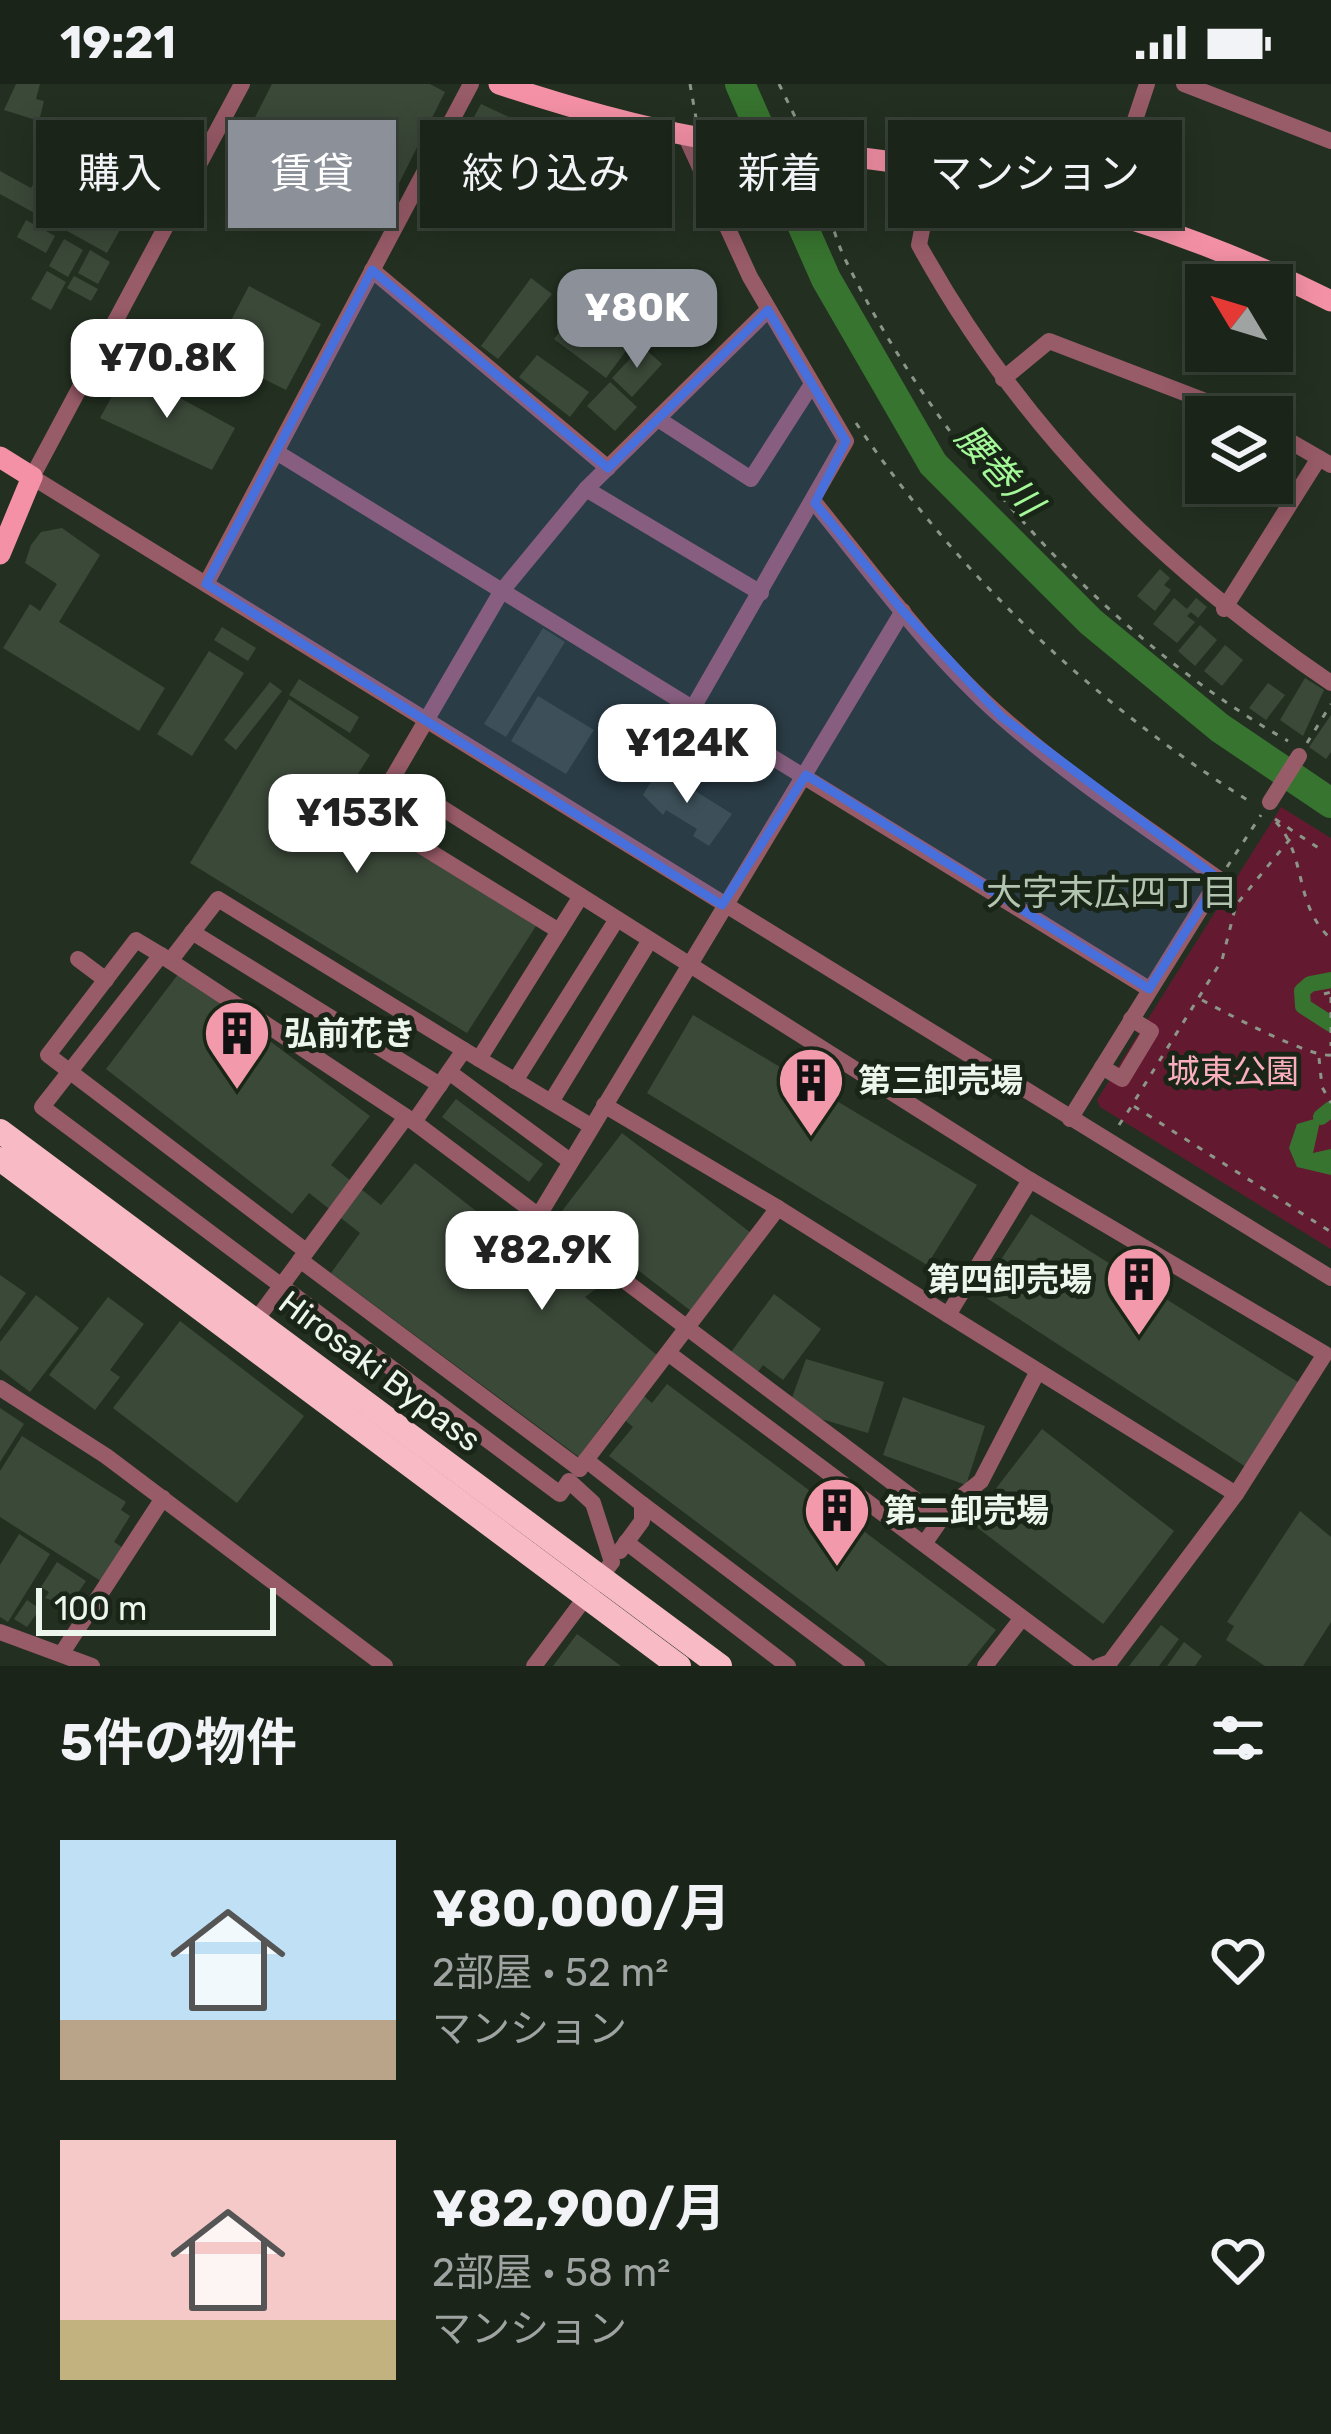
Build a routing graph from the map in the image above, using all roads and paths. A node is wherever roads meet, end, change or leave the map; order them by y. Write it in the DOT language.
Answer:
graph roads {
  1 [pos="242,84"];
  2 [pos="471,84"];
  3 [pos="499,84"];
  4 [pos="690,84"];
  5 [pos="779,84"];
  6 [pos="1148,84"];
  7 [pos="1184,84"];
  8 [pos="698,120"];
  9 [pos="792,120"];
  10 [pos="1136,120"];
  11 [pos="696,137"];
  12 [pos="1331,141"];
  13 [pos="737,228"];
  14 [pos="834,228"];
  15 [pos="923,228"];
  16 [pos="1162,228"];
  17 [pos="372,271"];
  18 [pos="1331,301"];
  19 [pos="768,310"];
  20 [pos="1003,379"];
  21 [pos="812,384"];
  22 [pos="1192,396"];
  23 [pos="852,417"];
  24 [pos="658,419"];
  25 [pos="1293,443"];
  26 [pos="278,452"];
  27 [pos="0,457"];
  28 [pos="1325,461"];
  29 [pos="608,468"];
  30 [pos="32,477"];
  31 [pos="586,489"];
  32 [pos="815,503"];
  33 [pos="0,525"];
  34 [pos="952,532"];
  35 [pos="944,537"];
  36 [pos="0,554"];
  37 [pos="206,584"];
  38 [pos="501,592"];
  39 [pos="761,593"];
  40 [pos="1224,609"];
  41 [pos="903,611"];
  42 [pos="1331,683"];
  43 [pos="1331,704"];
  44 [pos="694,706"];
  45 [pos="1138,714"];
  46 [pos="425,722"];
  47 [pos="1132,722"];
  48 [pos="1299,756"];
  49 [pos="806,776"];
  50 [pos="393,777"];
  51 [pos="353,804"];
  52 [pos="1267,806"];
  53 [pos="371,815"];
  54 [pos="1290,838"];
  55 [pos="1323,851"];
  56 [pos="1219,878"];
  57 [pos="581,896"];
  58 [pos="722,905"];
  59 [pos="617,919"];
  60 [pos="559,931"];
  61 [pos="192,932"];
  62 [pos="1331,939"];
  63 [pos="650,940"];
  64 [pos="165,958"];
  65 [pos="78,959"];
  66 [pos="687,963"];
  67 [pos="106,980"];
  68 [pos="1149,989"];
  69 [pos="1324,994"];
  70 [pos="1331,994"];
  71 [pos="1200,999"];
  72 [pos="1328,1009"];
  73 [pos="1331,1046"];
  74 [pos="471,1054"];
  75 [pos="1331,1055"];
  76 [pos="1318,1057"];
  77 [pos="69,1072"];
  78 [pos="444,1078"];
  79 [pos="515,1081"];
  80 [pos="551,1102"];
  81 [pos="1331,1102"];
  82 [pos="604,1105"];
  83 [pos="1132,1106"];
  84 [pos="410,1119"];
  85 [pos="1070,1119"];
  86 [pos="1119,1125"];
  87 [pos="591,1126"];
  88 [pos="0,1131"];
  89 [pos="0,1159"];
  90 [pos="570,1161"];
  91 [pos="1030,1180"];
  92 [pos="778,1208"];
  93 [pos="538,1215"];
  94 [pos="1331,1224"];
  95 [pos="1323,1227"];
  96 [pos="1331,1232"];
  97 [pos="303,1255"];
  98 [pos="1331,1278"];
  99 [pos="281,1286"];
  100 [pos="948,1316"];
  101 [pos="256,1320"];
  102 [pos="688,1326"];
  103 [pos="668,1353"];
  104 [pos="1037,1371"];
  105 [pos="0,1388"];
  106 [pos="578,1470"];
  107 [pos="1236,1494"];
  108 [pos="163,1498"];
  109 [pos="642,1504"];
  110 [pos="941,1520"];
  111 [pos="626,1542"];
  112 [pos="924,1544"];
  113 [pos="600,1578"];
  114 [pos="1022,1618"];
  115 [pos="0,1632"];
  116 [pos="62,1653"];
  117 [pos="92,1666"];
  118 [pos="385,1666"];
  119 [pos="534,1666"];
  120 [pos="679,1666"];
  121 [pos="720,1666"];
  122 [pos="788,1666"];
  123 [pos="857,1666"];
  124 [pos="985,1666"];
  125 [pos="1087,1666"];
  126 [pos="1100,1666"];
  1 -- 30 [label="street"];
  2 -- 17 [label="street"];
  3 -- 11 [label="main road"];
  4 -- 8 [label="path"];
  5 -- 9 [label="path"];
  6 -- 10 [label="street"];
  7 -- 12 [label="street"];
  13 -- 19 [label="street"];
  14 -- 43 [label="path"];
  15 -- 20 [label="street"];
  16 -- 18 [label="main road"];
  17 -- 26 [label="street"];
  17 -- 29 [label="street"];
  19 -- 21 [label="street"];
  19 -- 24 [label="street"];
  20 -- 22 [label="street"];
  20 -- 40 [label="street"];
  21 -- 24 [label="street"];
  21 -- 32 [label="street"];
  23 -- 35 [label="path"];
  24 -- 29 [label="street"];
  25 -- 28 [label="street"];
  26 -- 37 [label="street"];
  26 -- 38 [label="street"];
  27 -- 30 [label="main road"];
  28 -- 40 [label="street"];
  29 -- 31 [label="street"];
  30 -- 33 [label="main road"];
  30 -- 36 [label="main road"];
  30 -- 37 [label="street"];
  31 -- 38 [label="street"];
  31 -- 39 [label="street"];
  32 -- 39 [label="street"];
  32 -- 41 [label="street"];
  34 -- 35 [label="path"];
  35 -- 47 [label="path"];
  37 -- 46 [label="street"];
  38 -- 44 [label="street"];
  38 -- 46 [label="street"];
  39 -- 44 [label="street"];
  40 -- 42 [label="street"];
  41 -- 49 [label="street"];
  41 -- 56 [label="street"];
  44 -- 49 [label="street"];
  45 -- 47 [label="path"];
  46 -- 50 [label="street"];
  46 -- 58 [label="street"];
  47 -- 52 [label="path"];
  48 -- 52 [label="street"];
  49 -- 58 [label="street"];
  49 -- 68 [label="street"];
  50 -- 53 [label="street"];
  50 -- 57 [label="street"];
  51 -- 53 [label="street"];
  52 -- 54 [label="path"];
  52 -- 55 [label="path"];
  52 -- 56 [label="path"];
  53 -- 60 [label="street"];
  54 -- 62 [label="path"];
  54 -- 71 [label="path"];
  56 -- 68 [label="street"];
  57 -- 59 [label="street"];
  57 -- 60 [label="street"];
  58 -- 66 [label="street"];
  58 -- 85 [label="street"];
  59 -- 63 [label="street"];
  59 -- 79 [label="street"];
  60 -- 74 [label="street"];
  61 -- 64 [label="street"];
  61 -- 74 [label="street"];
  61 -- 78 [label="street"];
  63 -- 66 [label="street"];
  63 -- 80 [label="street"];
  64 -- 67 [label="street"];
  64 -- 77 [label="street"];
  64 -- 84 [label="street"];
  65 -- 67 [label="street"];
  66 -- 82 [label="street"];
  66 -- 91 [label="street"];
  67 -- 77 [label="street"];
  68 -- 85 [label="street"];
  69 -- 70 [label="path"];
  70 -- 72 [label="path"];
  71 -- 76 [label="path"];
  71 -- 83 [label="path"];
  72 -- 73 [label="path"];
  74 -- 78 [label="street"];
  74 -- 79 [label="street"];
  75 -- 76 [label="path"];
  76 -- 81 [label="path"];
  77 -- 97 [label="street"];
  77 -- 99 [label="street"];
  78 -- 84 [label="street"];
  78 -- 90 [label="street"];
  79 -- 80 [label="street"];
  80 -- 87 [label="street"];
  82 -- 87 [label="street"];
  82 -- 92 [label="street"];
  83 -- 86 [label="path"];
  83 -- 95 [label="path"];
  84 -- 93 [label="street"];
  84 -- 97 [label="street"];
  85 -- 98 [label="street"];
  87 -- 90 [label="street"];
  88 -- 101 [label="highway, Hirosaki Bypass"];
  89 -- 113 [label="highway, Hirosaki Bypass"];
  90 -- 93 [label="street"];
  91 -- 100 [label="street"];
  91 -- 107 [label="street"];
  92 -- 100 [label="street"];
  92 -- 102 [label="street"];
  93 -- 102 [label="street"];
  94 -- 95 [label="path"];
  95 -- 96 [label="path"];
  97 -- 99 [label="street"];
  97 -- 106 [label="street"];
  99 -- 101 [label="street"];
  99 -- 106 [label="street"];
  100 -- 104 [label="street"];
  101 -- 113 [label="highway, Hirosaki Bypass"];
  102 -- 103 [label="street"];
  102 -- 110 [label="street"];
  103 -- 106 [label="street"];
  103 -- 112 [label="street"];
  104 -- 107 [label="street"];
  104 -- 110 [label="street"];
  105 -- 108 [label="street"];
  106 -- 109 [label="street"];
  106 -- 113 [label="street"];
  107 -- 126 [label="street"];
  108 -- 116 [label="street"];
  108 -- 118 [label="street"];
  109 -- 111 [label="street"];
  109 -- 123 [label="street"];
  110 -- 112 [label="street"];
  111 -- 113 [label="street"];
  111 -- 122 [label="street"];
  112 -- 114 [label="street"];
  113 -- 119 [label="street"];
  113 -- 120 [label="highway, Hirosaki Bypass"];
  113 -- 121 [label="highway, Hirosaki Bypass"];
  114 -- 124 [label="street"];
  114 -- 125 [label="street"];
  115 -- 116 [label="street"];
  116 -- 117 [label="street"];
}
